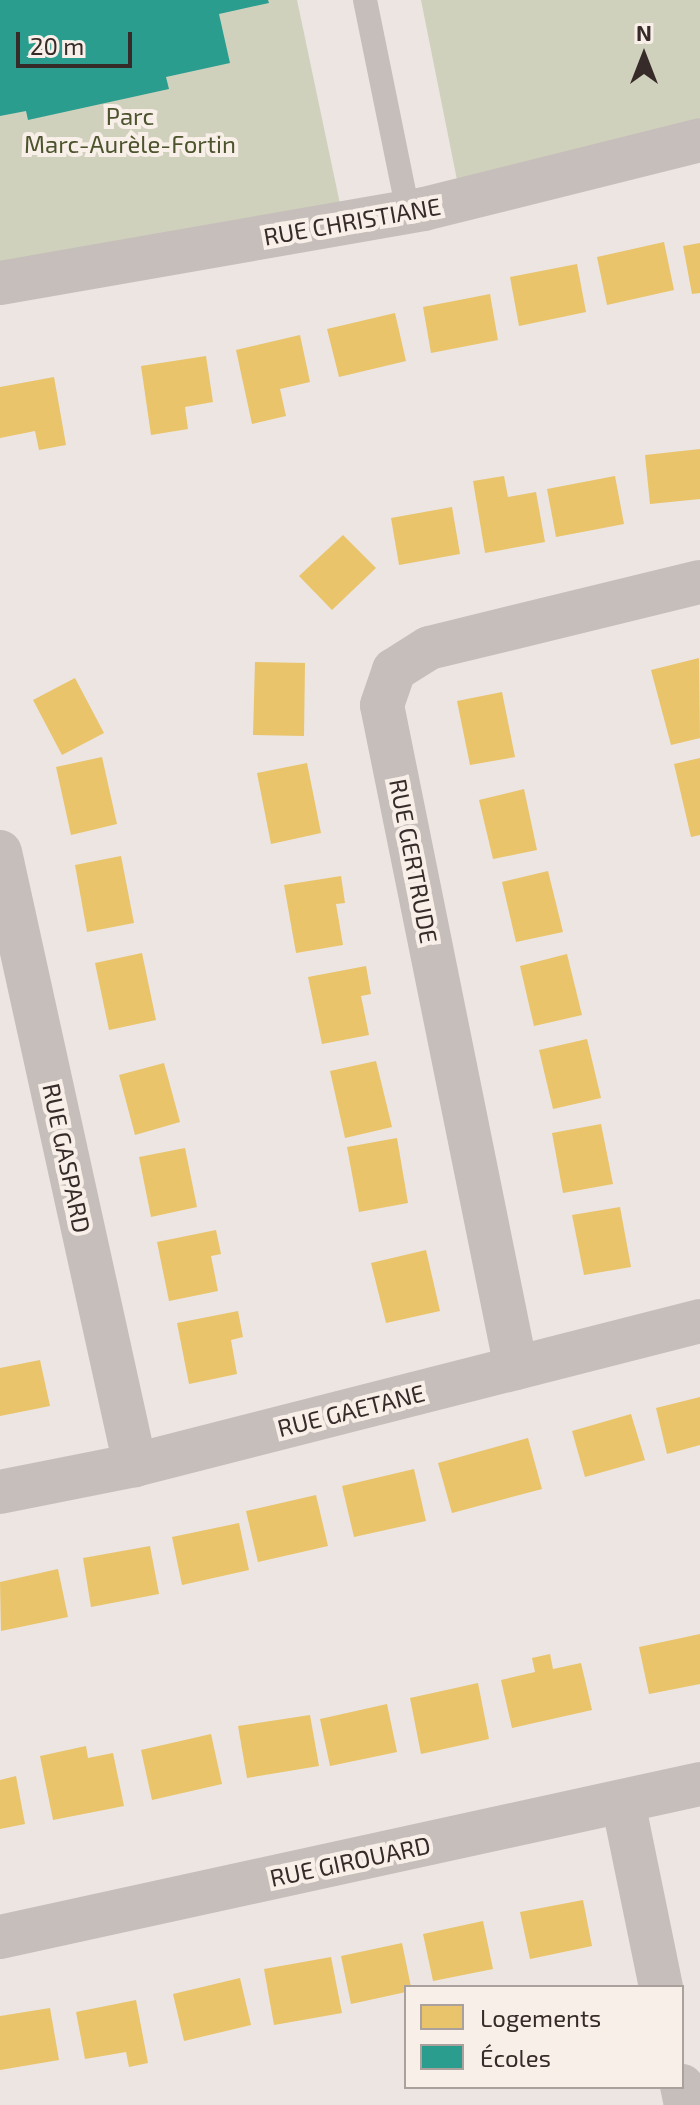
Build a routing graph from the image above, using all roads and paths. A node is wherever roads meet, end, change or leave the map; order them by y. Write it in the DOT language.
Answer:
graph roads {
  1 [pos="365,0"];
  2 [pos="700,140"];
  3 [pos="408,212"];
  4 [pos="0,283"];
  5 [pos="700,582"];
  6 [pos="0,852"];
  7 [pos="700,1321"];
  8 [pos="516,1368"];
  9 [pos="135,1465"];
  10 [pos="0,1492"];
  11 [pos="700,1784"];
  12 [pos="623,1802"];
  13 [pos="0,1937"];
  14 [pos="661,1985"];
  1 -- 3 [label="lane"];
  2 -- 3 [label="street, RUE CHRISTIANE"];
  3 -- 4 [label="street, RUE CHRISTIANE"];
  5 -- 8 [label="street, RUE GERTRUDE"];
  6 -- 9 [label="street, RUE GASPARD"];
  7 -- 8 [label="street, RUE GAETANE"];
  8 -- 9 [label="street, RUE GAETANE"];
  9 -- 10 [label="street, RUE GAETANE"];
  11 -- 12 [label="street, RUE GIROUARD"];
  12 -- 13 [label="street, RUE GIROUARD"];
  12 -- 14 [label="street"];
}
